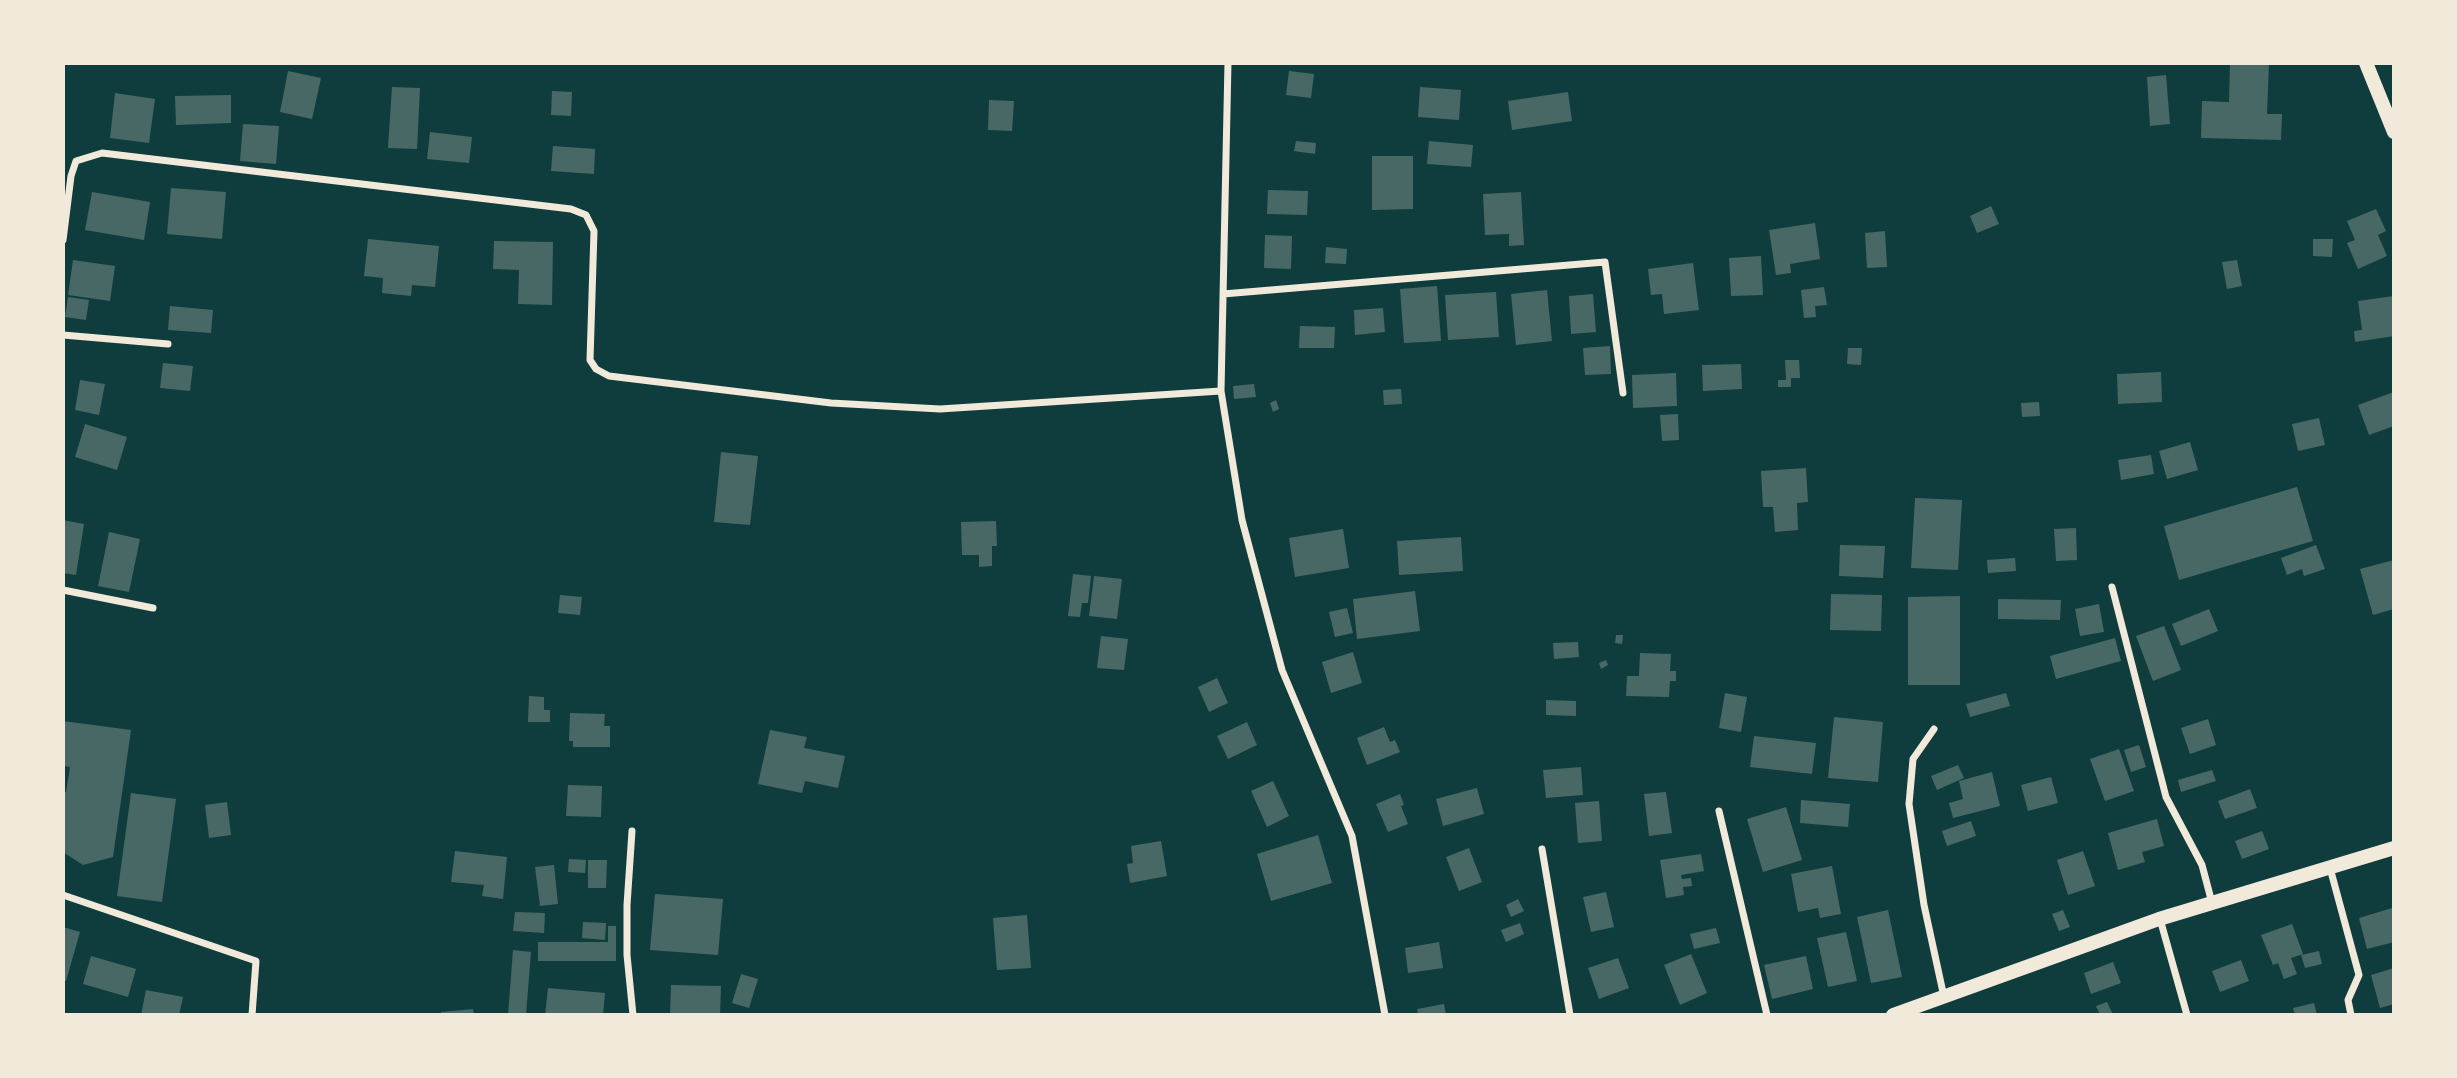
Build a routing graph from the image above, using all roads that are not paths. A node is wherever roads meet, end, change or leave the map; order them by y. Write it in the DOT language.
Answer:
graph roads {
  1 [pos="1228,63"];
  2 [pos="2366,63"];
  3 [pos="2394,132"];
  4 [pos="63,240"];
  5 [pos="1223,294"];
  6 [pos="63,335"];
  7 [pos="168,344"];
  8 [pos="1221,391"];
  9 [pos="1623,393"];
  10 [pos="2112,587"];
  11 [pos="63,590"];
  12 [pos="153,607"];
  13 [pos="1934,729"];
  14 [pos="1719,811"];
  15 [pos="632,831"];
  16 [pos="2394,848"];
  17 [pos="1542,849"];
  18 [pos="2330,868"];
  19 [pos="63,895"];
  20 [pos="2212,903"];
  21 [pos="2160,919"];
  22 [pos="1944,997"];
  23 [pos="252,1015"];
  24 [pos="633,1015"];
  25 [pos="1385,1015"];
  26 [pos="1570,1015"];
  27 [pos="1767,1015"];
  28 [pos="1893,1015"];
  29 [pos="2187,1015"];
  30 [pos="2351,1015"];
  1 -- 5 [label="street"];
  2 -- 3 [label="main road"];
  4 -- 8 [label="street"];
  5 -- 8 [label="street"];
  5 -- 9 [label="street"];
  6 -- 7 [label="street"];
  8 -- 25 [label="street"];
  10 -- 20 [label="street"];
  11 -- 12 [label="street"];
  13 -- 22 [label="street"];
  14 -- 27 [label="street"];
  15 -- 24 [label="street"];
  16 -- 18 [label="main road"];
  17 -- 26 [label="street"];
  18 -- 20 [label="main road"];
  18 -- 30 [label="street"];
  19 -- 23 [label="street"];
  20 -- 21 [label="main road"];
  21 -- 22 [label="main road"];
  21 -- 29 [label="street"];
  22 -- 28 [label="main road"];
}
